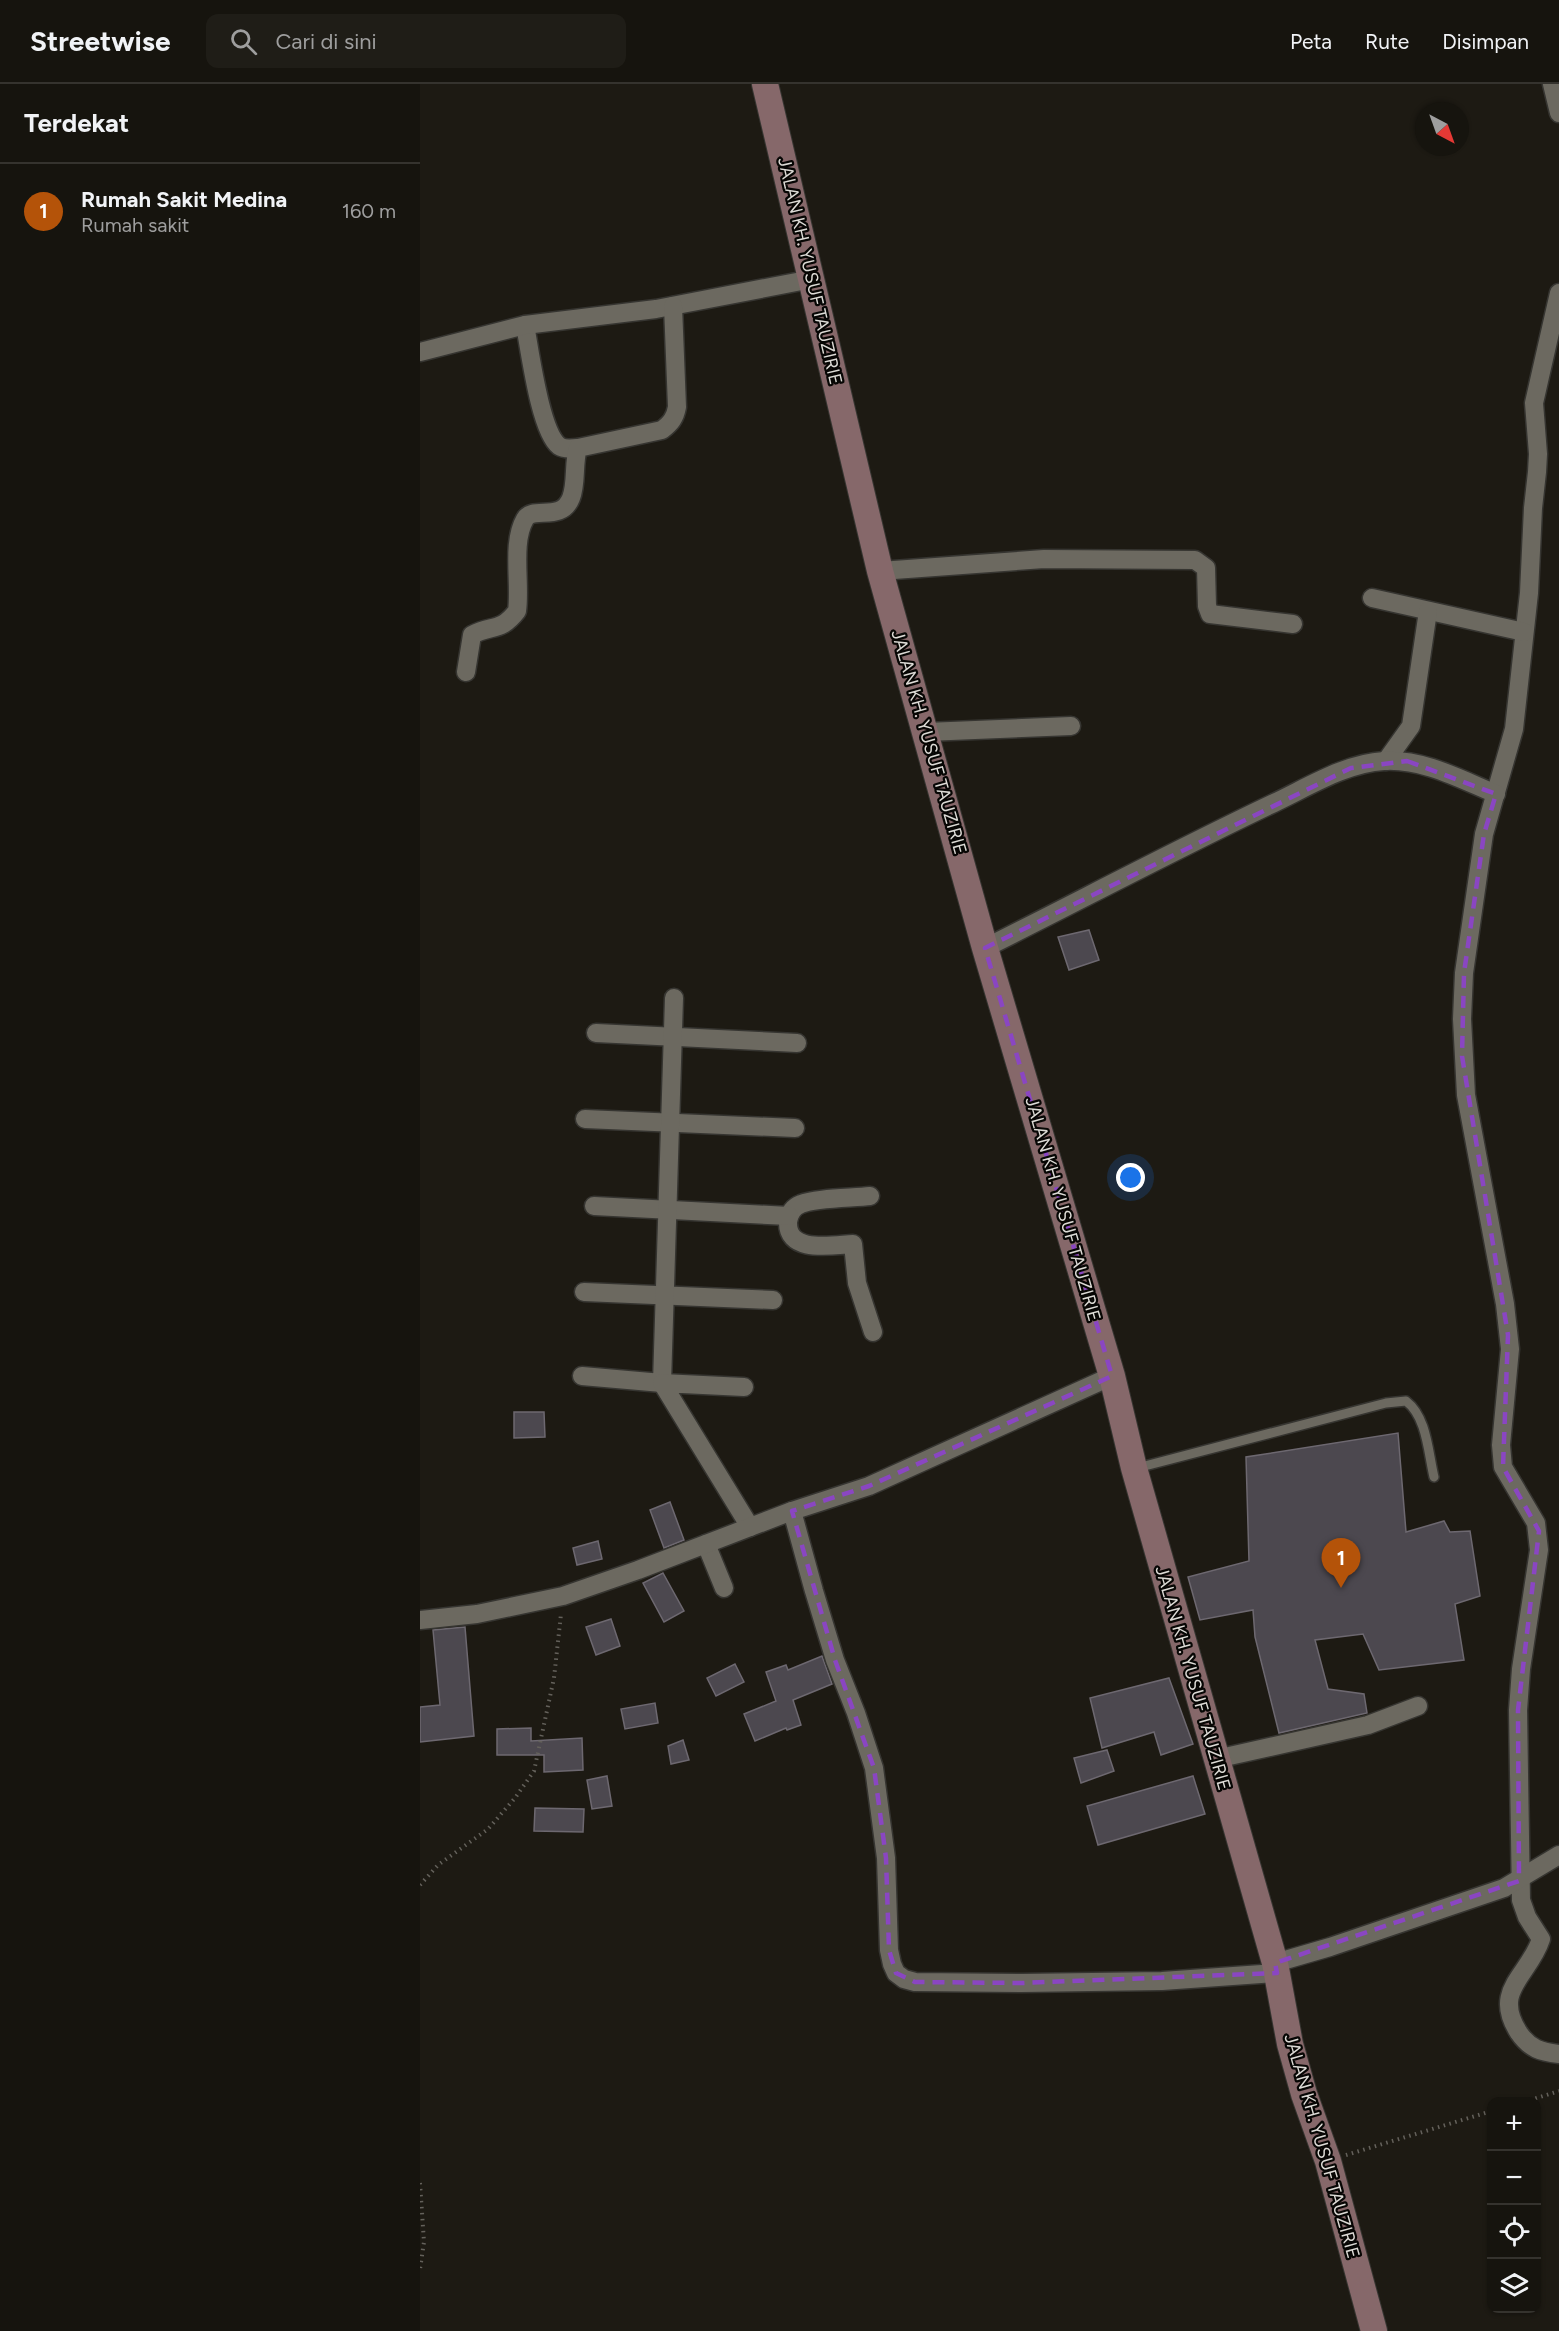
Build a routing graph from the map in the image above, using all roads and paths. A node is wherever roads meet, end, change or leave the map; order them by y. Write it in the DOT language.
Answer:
graph roads {
  1 [pos="765,84"];
  2 [pos="1552,84"];
  3 [pos="1559,113"];
  4 [pos="812,279"];
  5 [pos="1559,293"];
  6 [pos="673,306"];
  7 [pos="525,325"];
  8 [pos="420,352"];
  9 [pos="578,448"];
  10 [pos="880,571"];
  11 [pos="1372,598"];
  12 [pos="1428,610"];
  13 [pos="1293,624"];
  14 [pos="1524,632"];
  15 [pos="466,672"];
  16 [pos="1071,726"];
  17 [pos="926,732"];
  18 [pos="1386,761"];
  19 [pos="1496,794"];
  20 [pos="985,948"];
  21 [pos="674,998"];
  22 [pos="596,1033"];
  23 [pos="673,1037"];
  24 [pos="797,1043"];
  25 [pos="585,1119"];
  26 [pos="670,1123"];
  27 [pos="795,1128"];
  28 [pos="870,1197"];
  29 [pos="594,1206"];
  30 [pos="667,1210"];
  31 [pos="789,1216"];
  32 [pos="584,1292"];
  33 [pos="665,1295"];
  34 [pos="773,1300"];
  35 [pos="873,1332"];
  36 [pos="582,1376"];
  37 [pos="1112,1376"];
  38 [pos="662,1383"];
  39 [pos="744,1387"];
  40 [pos="1134,1468"];
  41 [pos="1434,1477"];
  42 [pos="792,1511"];
  43 [pos="750,1527"];
  44 [pos="706,1544"];
  45 [pos="724,1588"];
  46 [pos="563,1596"];
  47 [pos="420,1620"];
  48 [pos="1418,1706"];
  49 [pos="1216,1759"];
  50 [pos="1559,1855"];
  51 [pos="1519,1881"];
  52 [pos="420,1885"];
  53 [pos="1276,1968"];
  54 [pos="1559,2054"];
  55 [pos="1559,2091"];
  56 [pos="1540,2097"];
  57 [pos="1487,2112"];
  58 [pos="1328,2160"];
  59 [pos="420,2183"];
  60 [pos="420,2269"];
  61 [pos="1374,2331"];
  1 -- 4 [label="main road, JALAN KH. YUSUF TAUZIRIE"];
  2 -- 3 [label="street"];
  4 -- 6 [label="street"];
  4 -- 10 [label="main road, JALAN KH. YUSUF TAUZIRIE"];
  5 -- 14 [label="street"];
  6 -- 7 [label="street"];
  6 -- 9 [label="street"];
  7 -- 8 [label="street"];
  7 -- 9 [label="street"];
  9 -- 15 [label="street"];
  10 -- 13 [label="street"];
  10 -- 17 [label="main road, JALAN KH. YUSUF TAUZIRIE"];
  11 -- 12 [label="street"];
  12 -- 14 [label="street"];
  12 -- 18 [label="street"];
  14 -- 19 [label="street"];
  16 -- 17 [label="street"];
  17 -- 20 [label="main road, JALAN KH. YUSUF TAUZIRIE"];
  18 -- 19 [label="street"];
  18 -- 20 [label="street"];
  19 -- 51 [label="street"];
  20 -- 37 [label="main road, JALAN KH. YUSUF TAUZIRIE"];
  21 -- 23 [label="street"];
  22 -- 23 [label="street"];
  23 -- 24 [label="street"];
  23 -- 26 [label="street"];
  25 -- 26 [label="street"];
  26 -- 27 [label="street"];
  26 -- 30 [label="street"];
  28 -- 31 [label="street"];
  29 -- 30 [label="street"];
  30 -- 31 [label="street"];
  30 -- 33 [label="street"];
  31 -- 35 [label="street"];
  32 -- 33 [label="street"];
  33 -- 34 [label="street"];
  33 -- 38 [label="street"];
  36 -- 38 [label="street"];
  37 -- 40 [label="main road, JALAN KH. YUSUF TAUZIRIE"];
  37 -- 42 [label="street"];
  38 -- 39 [label="street"];
  38 -- 43 [label="street"];
  40 -- 41 [label="lane"];
  40 -- 49 [label="main road, JALAN KH. YUSUF TAUZIRIE"];
  42 -- 43 [label="street"];
  42 -- 53 [label="street"];
  43 -- 44 [label="street"];
  44 -- 45 [label="street"];
  44 -- 46 [label="street"];
  46 -- 47 [label="street"];
  46 -- 52 [label="path"];
  48 -- 49 [label="street"];
  49 -- 53 [label="main road, JALAN KH. YUSUF TAUZIRIE"];
  50 -- 51 [label="street"];
  51 -- 53 [label="street"];
  51 -- 54 [label="street"];
  53 -- 58 [label="main road, JALAN KH. YUSUF TAUZIRIE"];
  55 -- 56 [label="path"];
  57 -- 58 [label="path"];
  58 -- 61 [label="main road, JALAN KH. YUSUF TAUZIRIE"];
  59 -- 60 [label="path"];
}
